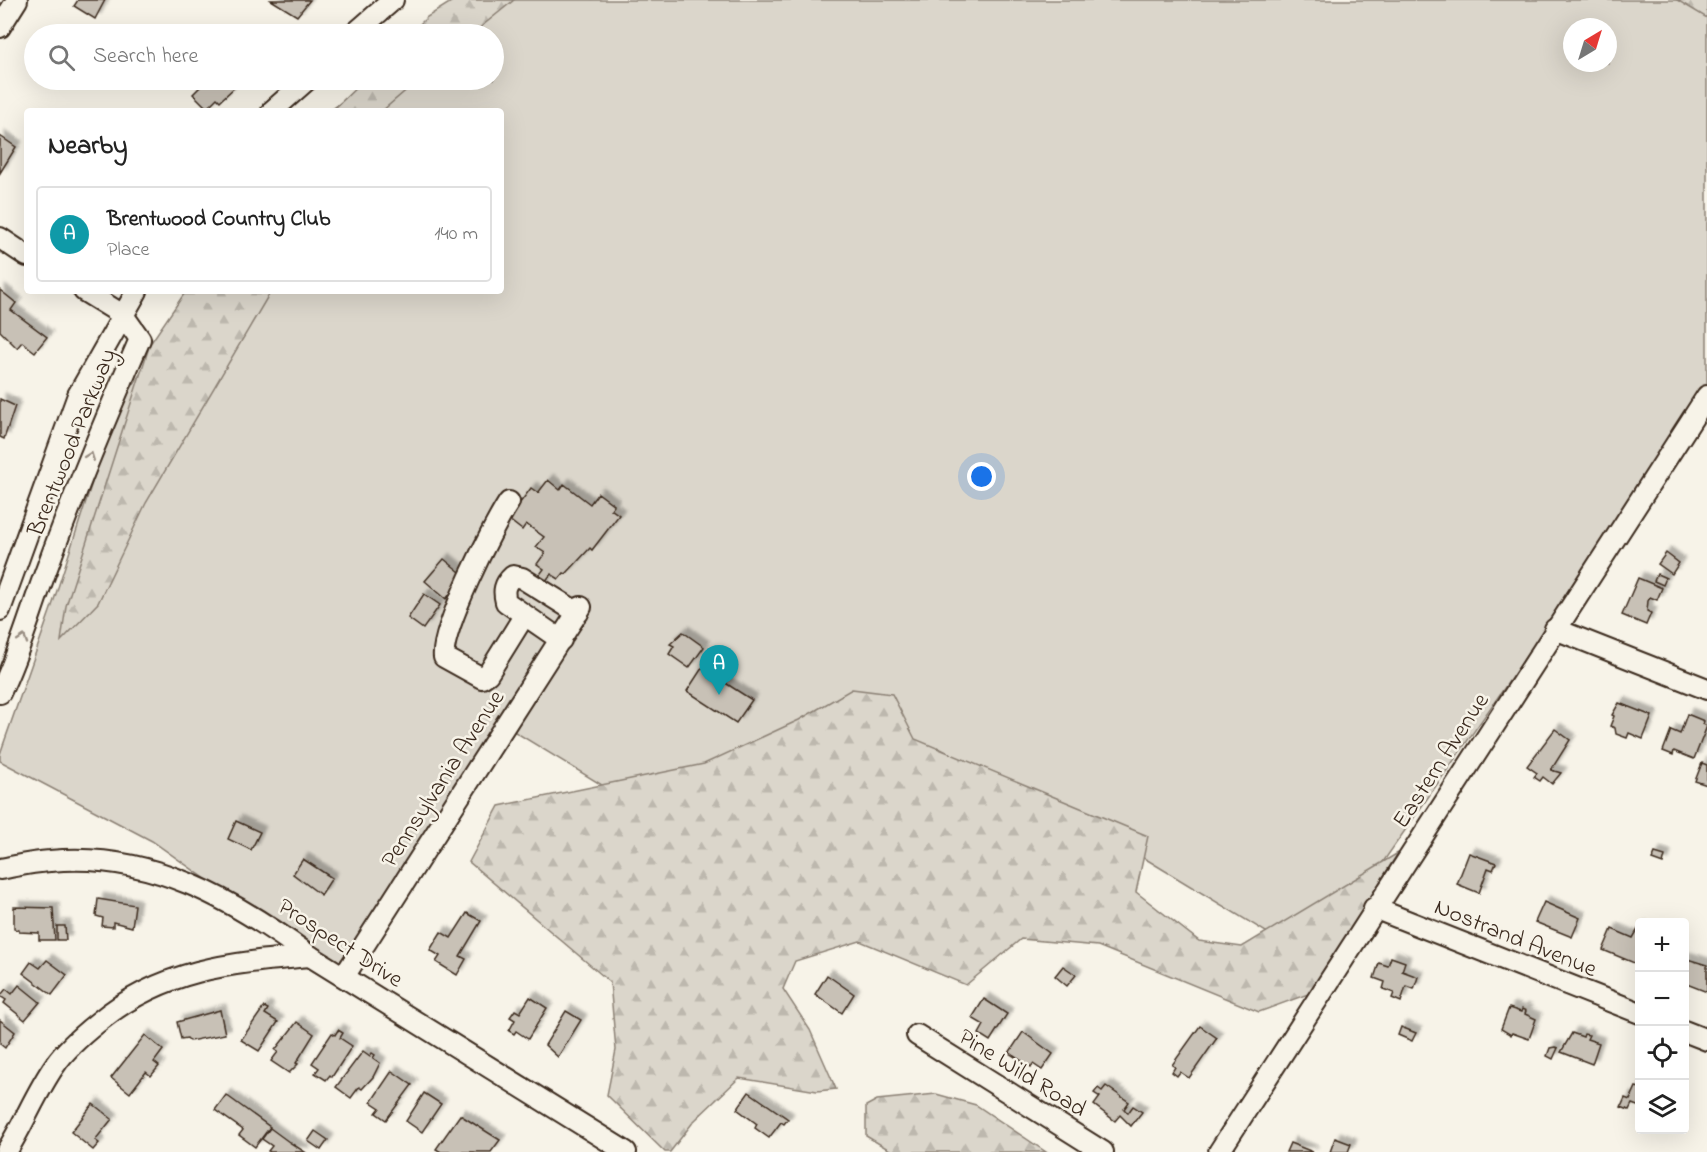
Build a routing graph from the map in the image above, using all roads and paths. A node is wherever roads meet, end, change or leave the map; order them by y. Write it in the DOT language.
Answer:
graph roads {
  1 [pos="17,0"];
  2 [pos="393,0"];
  3 [pos="371,6"];
  4 [pos="360,24"];
  5 [pos="0,27"];
  6 [pos="296,90"];
  7 [pos="275,108"];
  8 [pos="0,238"];
  9 [pos="24,254"];
  10 [pos="89,294"];
  11 [pos="135,294"];
  12 [pos="123,315"];
  13 [pos="1707,396"];
  14 [pos="509,502"];
  15 [pos="17,561"];
  16 [pos="46,570"];
  17 [pos="0,610"];
  18 [pos="525,616"];
  19 [pos="1555,629"];
  20 [pos="561,640"];
  21 [pos="1707,689"];
  22 [pos="0,693"];
  23 [pos="0,869"];
  24 [pos="1374,908"];
  25 [pos="310,956"];
  26 [pos="345,975"];
  27 [pos="1635,1011"];
  28 [pos="1689,1033"];
  29 [pos="917,1035"];
  30 [pos="1707,1040"];
  31 [pos="6,1152"];
  32 [pos="627,1152"];
  33 [pos="1103,1152"];
  34 [pos="1219,1152"];
  1 -- 5 [label="street"];
  2 -- 3 [label="street"];
  3 -- 4 [label="street"];
  6 -- 7 [label="street"];
  8 -- 9 [label="street"];
  10 -- 12 [label="street"];
  11 -- 12 [label="street, Brentwood Parkway"];
  12 -- 15 [label="street, Brentwood Parkway"];
  16 -- 12 [label="street, Brentwood Parkway, one-way"];
  13 -- 19 [label="street, Eastern Avenue"];
  14 -- 18 [label="street"];
  15 -- 16 [label="street"];
  15 -- 17 [label="street, Brentwood Parkway"];
  22 -- 16 [label="street, Brentwood Parkway, one-way"];
  18 -- 20 [label="street"];
  18 -- 20 [label="street, Pennsylvania Avenue"];
  19 -- 21 [label="street"];
  19 -- 24 [label="street, Eastern Avenue"];
  20 -- 26 [label="street, Pennsylvania Avenue"];
  23 -- 25 [label="street, Prospect Drive"];
  24 -- 27 [label="street, Nostrand Avenue"];
  24 -- 34 [label="street, Eastern Avenue"];
  25 -- 26 [label="street, Prospect Drive"];
  25 -- 31 [label="street"];
  26 -- 32 [label="street, Prospect Drive"];
  28 -- 30 [label="street"];
  29 -- 33 [label="street, Pine Wild Road"];
}
